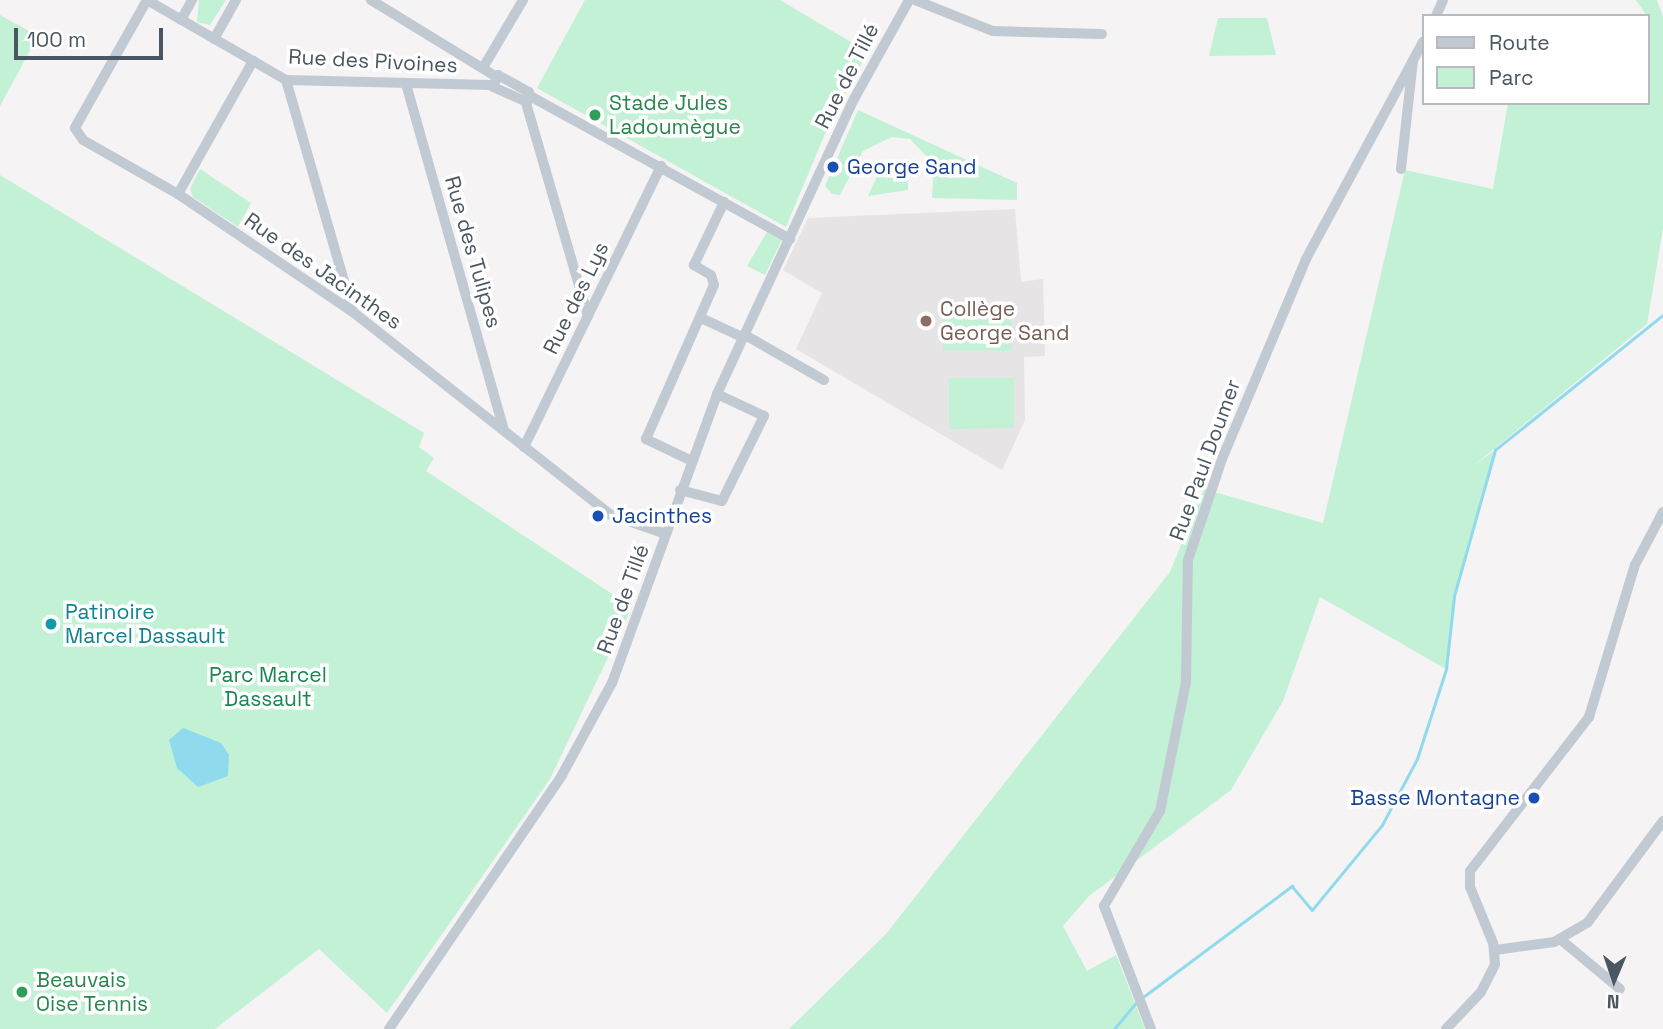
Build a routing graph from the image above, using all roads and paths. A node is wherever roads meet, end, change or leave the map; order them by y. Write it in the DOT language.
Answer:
graph roads {
  1 [pos="147,0"];
  2 [pos="192,0"];
  3 [pos="236,0"];
  4 [pos="371,0"];
  5 [pos="523,0"];
  6 [pos="907,1"];
  7 [pos="181,20"];
  8 [pos="1102,34"];
  9 [pos="214,39"];
  10 [pos="1422,44"];
  11 [pos="1413,60"];
  12 [pos="253,61"];
  13 [pos="484,66"];
  14 [pos="286,80"];
  15 [pos="493,81"];
  16 [pos="407,84"];
  17 [pos="528,99"];
  18 [pos="661,166"];
  19 [pos="1401,169"];
  20 [pos="178,194"];
  21 [pos="724,202"];
  22 [pos="790,239"];
  23 [pos="353,312"];
  24 [pos="588,316"];
  25 [pos="701,318"];
  26 [pos="744,337"];
  27 [pos="824,380"];
  28 [pos="717,394"];
  29 [pos="504,431"];
  30 [pos="524,447"];
  31 [pos="690,460"];
  32 [pos="680,490"];
  33 [pos="1663,512"];
  34 [pos="666,534"];
  35 [pos="1663,821"];
  36 [pos="1560,939"];
  37 [pos="1495,950"];
  38 [pos="1620,989"];
  39 [pos="388,1029"];
  40 [pos="1151,1029"];
  41 [pos="1446,1029"];
  1 -- 7 [label="street, Rue des Pivoines"];
  1 -- 20 [label="street, Rue des Jacinthes"];
  2 -- 7 [label="street"];
  3 -- 9 [label="street"];
  4 -- 13 [label="street"];
  5 -- 13 [label="street"];
  6 -- 8 [label="street"];
  6 -- 22 [label="street, Rue de Tillé"];
  7 -- 9 [label="street, Rue des Pivoines"];
  9 -- 12 [label="street, Rue des Pivoines"];
  10 -- 11 [label="street, Rue Paul Doumer"];
  11 -- 19 [label="street"];
  11 -- 40 [label="street, Rue Paul Doumer"];
  12 -- 14 [label="street, Rue des Pivoines"];
  12 -- 20 [label="street"];
  13 -- 15 [label="street"];
  14 -- 16 [label="street, Rue des Pivoines"];
  14 -- 23 [label="street"];
  15 -- 16 [label="street, Rue des Pivoines"];
  15 -- 17 [label="street"];
  16 -- 29 [label="street, Rue des Tulipes"];
  17 -- 18 [label="street"];
  17 -- 24 [label="street"];
  18 -- 21 [label="street"];
  18 -- 24 [label="street, Rue des Lys"];
  20 -- 23 [label="street, Rue des Jacinthes"];
  21 -- 22 [label="street"];
  21 -- 25 [label="street"];
  22 -- 26 [label="street, Rue de Tillé"];
  23 -- 29 [label="street, Rue des Jacinthes"];
  24 -- 30 [label="street, Rue des Lys"];
  25 -- 26 [label="street"];
  25 -- 31 [label="street"];
  26 -- 27 [label="street"];
  26 -- 28 [label="street, Rue de Tillé"];
  28 -- 31 [label="street, Rue de Tillé"];
  28 -- 32 [label="street"];
  29 -- 30 [label="street, Rue des Jacinthes"];
  30 -- 34 [label="street, Rue des Jacinthes"];
  31 -- 32 [label="street, Rue de Tillé"];
  32 -- 34 [label="street, Rue de Tillé"];
  33 -- 37 [label="street"];
  34 -- 39 [label="street, Rue de Tillé"];
  35 -- 36 [label="street"];
  36 -- 37 [label="street"];
  36 -- 38 [label="street"];
  37 -- 41 [label="street"];
}
